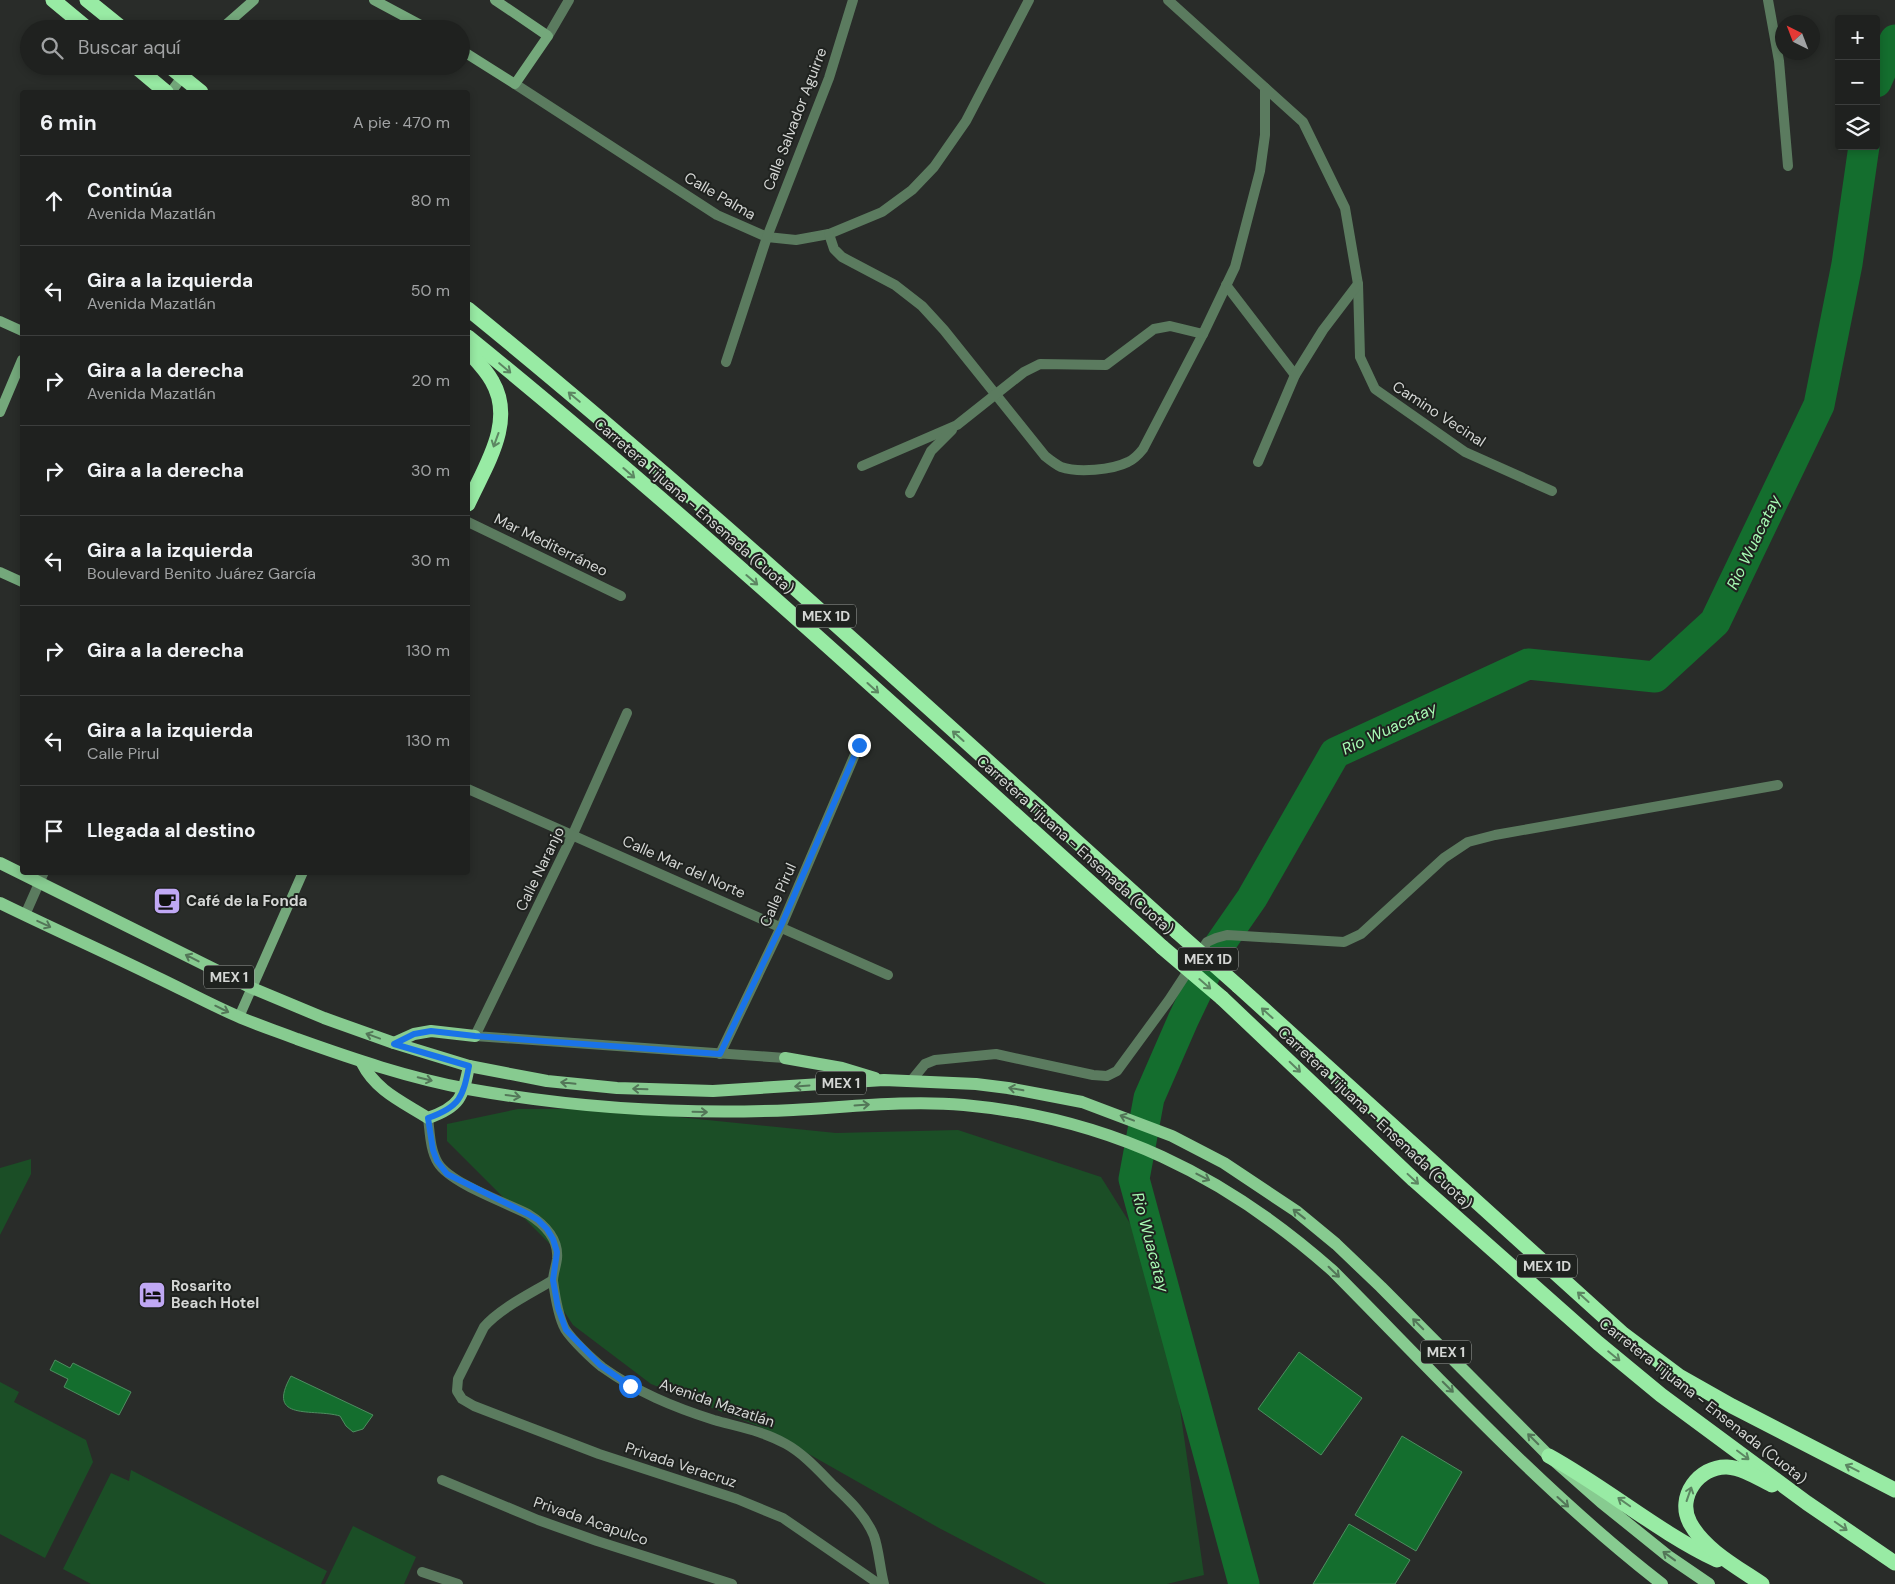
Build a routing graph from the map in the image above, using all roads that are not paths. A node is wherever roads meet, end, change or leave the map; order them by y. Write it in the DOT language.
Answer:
graph roads {
  1 [pos="53,0"];
  2 [pos="87,0"];
  3 [pos="254,0"];
  4 [pos="374,0"];
  5 [pos="494,0"];
  6 [pos="569,0"];
  7 [pos="853,0"];
  8 [pos="1029,0"];
  9 [pos="1168,0"];
  10 [pos="1768,0"];
  11 [pos="77,20"];
  12 [pos="112,20"];
  13 [pos="231,20"];
  14 [pos="411,20"];
  15 [pos="548,36"];
  16 [pos="470,56"];
  17 [pos="145,75"];
  18 [pos="180,75"];
  19 [pos="183,75"];
  20 [pos="515,84"];
  21 [pos="1265,88"];
  22 [pos="164,90"];
  23 [pos="172,90"];
  24 [pos="199,90"];
  25 [pos="1788,166"];
  26 [pos="830,234"];
  27 [pos="767,237"];
  28 [pos="1358,284"];
  29 [pos="1226,286"];
  30 [pos="470,310"];
  31 [pos="0,321"];
  32 [pos="20,330"];
  33 [pos="1202,334"];
  34 [pos="470,339"];
  35 [pos="470,353"];
  36 [pos="726,362"];
  37 [pos="20,365"];
  38 [pos="1295,375"];
  39 [pos="997,394"];
  40 [pos="0,412"];
  41 [pos="956,425"];
  42 [pos="1258,462"];
  43 [pos="862,466"];
  44 [pos="1552,491"];
  45 [pos="910,493"];
  46 [pos="470,500"];
  47 [pos="470,523"];
  48 [pos="0,572"];
  49 [pos="20,581"];
  50 [pos="620,596"];
  51 [pos="627,713"];
  52 [pos="859,745"];
  53 [pos="1778,785"];
  54 [pos="470,790"];
  55 [pos="573,834"];
  56 [pos="0,863"];
  57 [pos="20,870"];
  58 [pos="302,875"];
  59 [pos="42,877"];
  60 [pos="0,903"];
  61 [pos="25,915"];
  62 [pos="781,926"];
  63 [pos="888,975"];
  64 [pos="252,988"];
  65 [pos="239,1017"];
  66 [pos="475,1036"];
  67 [pos="394,1044"];
  68 [pos="720,1054"];
  69 [pos="786,1058"];
  70 [pos="362,1063"];
  71 [pos="469,1066"];
  72 [pos="884,1080"];
  73 [pos="912,1081"];
  74 [pos="465,1088"];
  75 [pos="428,1118"];
  76 [pos="553,1280"];
  77 [pos="1550,1456"];
  78 [pos="442,1480"];
  79 [pos="1895,1490"];
  80 [pos="1807,1503"];
  81 [pos="1895,1563"];
  82 [pos="1742,1570"];
  83 [pos="422,1572"];
  84 [pos="1659,1583"];
  85 [pos="458,1584"];
  86 [pos="732,1584"];
  87 [pos="879,1584"];
  88 [pos="884,1584"];
  89 [pos="1710,1584"];
  90 [pos="1762,1584"];
  1 -- 11 [label="highway"];
  2 -- 12 [label="highway"];
  3 -- 13 [label="street"];
  4 -- 14 [label="street"];
  5 -- 15 [label="street"];
  6 -- 15 [label="street"];
  7 -- 27 [label="street, Calle Salvador Aguirre"];
  8 -- 26 [label="street, Calle Palma"];
  9 -- 21 [label="street, Camino Vecinal"];
  10 -- 25 [label="street"];
  15 -- 20 [label="street"];
  16 -- 20 [label="street"];
  17 -- 22 [label="highway"];
  18 -- 24 [label="highway, bridge"];
  19 -- 23 [label="street"];
  20 -- 27 [label="street, Calle Palma"];
  21 -- 28 [label="street, Camino Vecinal"];
  21 -- 29 [label="street"];
  26 -- 27 [label="street, Calle Palma"];
  26 -- 39 [label="street"];
  27 -- 36 [label="street, Calle Salvador Aguirre"];
  28 -- 38 [label="street"];
  28 -- 44 [label="street, Camino Vecinal"];
  29 -- 33 [label="street"];
  29 -- 38 [label="street"];
  79 -- 30 [label="highway, Carretera Tijuana - Ensenada (Cuota) / MEX 1D, one-way, bridge"];
  31 -- 32 [label="street"];
  33 -- 39 [label="street"];
  33 -- 39 [label="street"];
  34 -- 80 [label="highway, Carretera Tijuana - Ensenada (Cuota) / MEX 1D, one-way, bridge"];
  35 -- 46 [label="highway, one-way"];
  37 -- 40 [label="street"];
  38 -- 42 [label="street"];
  39 -- 41 [label="street"];
  41 -- 43 [label="street"];
  41 -- 45 [label="street"];
  47 -- 50 [label="street, Mar Mediterráneo"];
  48 -- 49 [label="street"];
  51 -- 55 [label="street, Calle Naranjo"];
  52 -- 62 [label="street, Calle Pirul"];
  53 -- 73 [label="street"];
  54 -- 55 [label="street, Calle Mar del Norte"];
  55 -- 62 [label="street, Calle Mar del Norte"];
  55 -- 66 [label="street, Calle Naranjo"];
  56 -- 57 [label="main road, MEX 1"];
  58 -- 64 [label="street"];
  59 -- 61 [label="street"];
  64 -- 59 [label="main road, MEX 1, one-way"];
  60 -- 61 [label="main road, MEX 1"];
  61 -- 65 [label="main road, MEX 1, one-way"];
  62 -- 63 [label="street, Calle Mar del Norte"];
  62 -- 68 [label="street, Calle Pirul"];
  64 -- 65 [label="street"];
  67 -- 64 [label="main road, MEX 1, one-way"];
  65 -- 70 [label="main road, MEX 1"];
  66 -- 67 [label="main road"];
  66 -- 68 [label="street"];
  67 -- 71 [label="main road, MEX 1"];
  68 -- 69 [label="street"];
  69 -- 72 [label="main road"];
  70 -- 74 [label="main road, MEX 1, one-way"];
  70 -- 75 [label="main road"];
  72 -- 71 [label="main road, MEX 1, one-way"];
  71 -- 74 [label="main road"];
  72 -- 73 [label="main road, MEX 1"];
  77 -- 73 [label="main road, MEX 1, one-way"];
  74 -- 75 [label="main road"];
  74 -- 84 [label="main road, MEX 1, one-way"];
  75 -- 76 [label="street, Avenida Mazatlán"];
  76 -- 87 [label="street, Privada Veracruz"];
  76 -- 88 [label="street, Avenida Mazatlán"];
  82 -- 77 [label="highway, one-way"];
  89 -- 77 [label="main road, MEX 1, one-way"];
  78 -- 86 [label="street, Privada Acapulco"];
  80 -- 81 [label="highway, Carretera Tijuana - Ensenada (Cuota) / MEX 1D, one-way"];
  82 -- 80 [label="highway, one-way"];
  82 -- 90 [label="highway"];
  83 -- 85 [label="street"];
}
